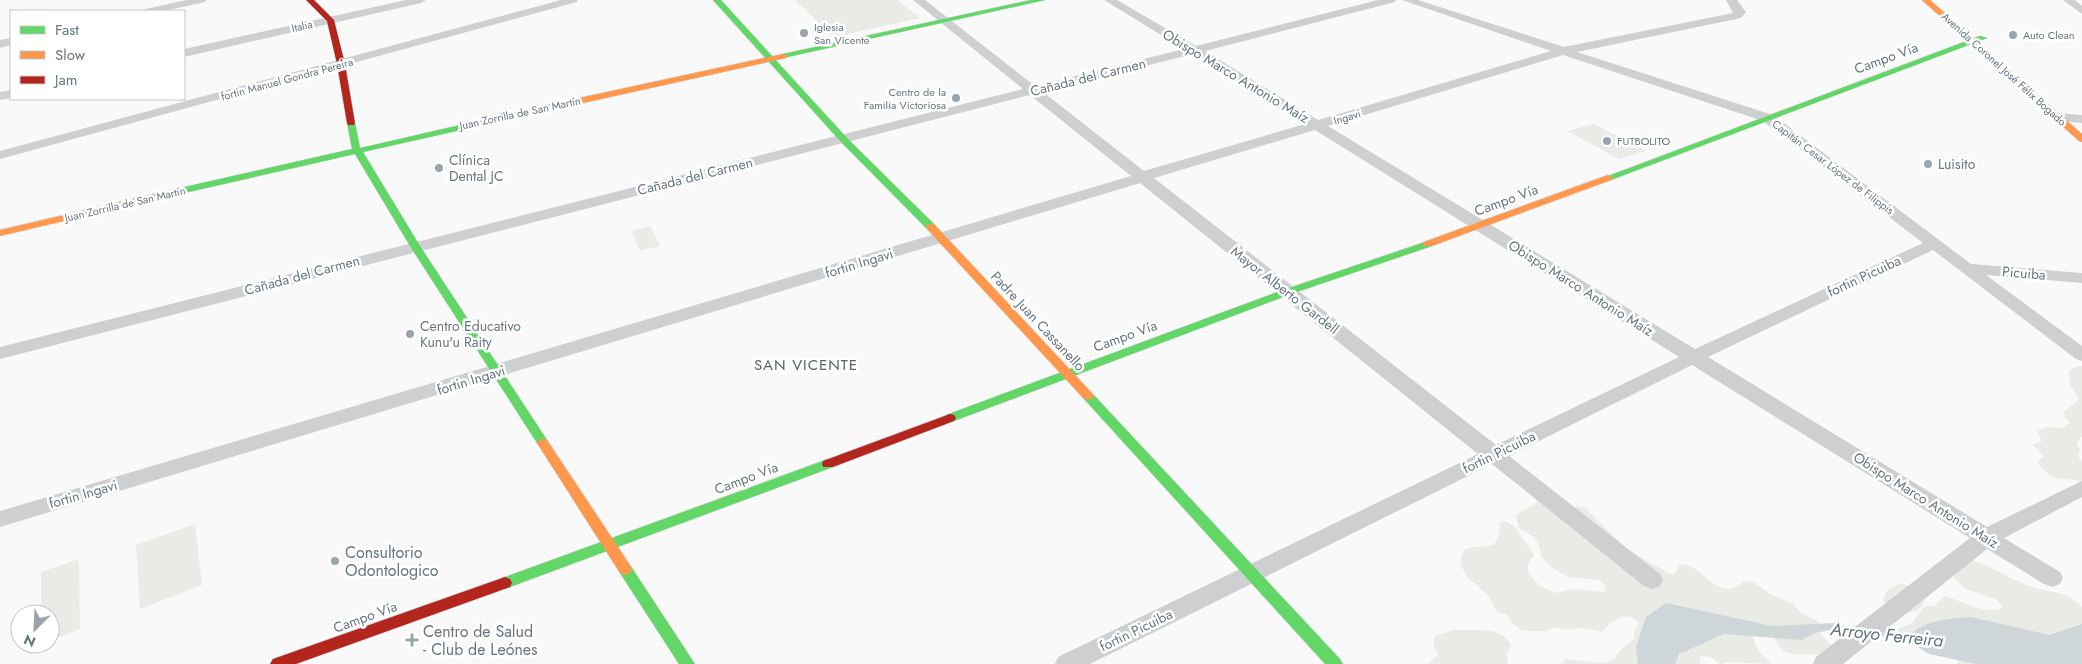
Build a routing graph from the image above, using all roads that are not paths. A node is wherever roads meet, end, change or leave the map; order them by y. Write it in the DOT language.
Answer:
graph roads {
  1 [pos="201,0"];
  2 [pos="310,0"];
  3 [pos="421,0"];
  4 [pos="573,0"];
  5 [pos="717,0"];
  6 [pos="918,0"];
  7 [pos="1041,0"];
  8 [pos="1109,0"];
  9 [pos="1390,0"];
  10 [pos="1407,0"];
  11 [pos="1731,0"];
  12 [pos="1926,0"];
  13 [pos="1941,0"];
  14 [pos="2068,0"];
  15 [pos="155,10"];
  16 [pos="2082,11"];
  17 [pos="330,20"];
  18 [pos="945,21"];
  19 [pos="1978,40"];
  20 [pos="1195,50"];
  21 [pos="1563,51"];
  22 [pos="185,53"];
  23 [pos="770,59"];
  24 [pos="341,64"];
  25 [pos="1034,91"];
  26 [pos="2058,117"];
  27 [pos="1768,118"];
  28 [pos="2079,121"];
  29 [pos="1318,126"];
  30 [pos="2082,139"];
  31 [pos="844,140"];
  32 [pos="356,149"];
  33 [pos="0,155"];
  34 [pos="1143,178"];
  35 [pos="1480,226"];
  36 [pos="0,233"];
  37 [pos="942,238"];
  38 [pos="1934,244"];
  39 [pos="415,246"];
  40 [pos="1966,268"];
  41 [pos="2082,278"];
  42 [pos="1287,292"];
  43 [pos="0,353"];
  44 [pos="2082,355"];
  45 [pos="1693,357"];
  46 [pos="498,372"];
  47 [pos="1067,373"];
  48 [pos="1494,454"];
  49 [pos="2082,488"];
  50 [pos="0,519"];
  51 [pos="1987,537"];
  52 [pos="610,546"];
  53 [pos="1251,573"];
  54 [pos="2052,578"];
  55 [pos="1652,580"];
  56 [pos="278,664"];
  57 [pos="687,664"];
  58 [pos="1067,664"];
  59 [pos="1335,664"];
  60 [pos="1825,664"];
  1 -- 15 [label="street"];
  2 -- 17 [label="street"];
  3 -- 17 [label="street, Italia"];
  4 -- 24 [label="street, fortin Manuel Gondra Pereira"];
  5 -- 23 [label="street, Padre Juan Cassanello"];
  6 -- 18 [label="street, Mayor Alberto Gardell"];
  7 -- 18 [label="street, Juan Zorrilla de San Martín"];
  8 -- 20 [label="street, Obispo Marco Antonio Maíz"];
  9 -- 20 [label="street, Cañada del Carmen"];
  10 -- 21 [label="street, Capitán Cesar López de Filippis"];
  11 -- 21 [label="street, Ingavi"];
  12 -- 19 [label="street, Avenida Coronel José Félix Bogado"];
  13 -- 19 [label="street, Avenida Coronel José Félix Bogado"];
  14 -- 16 [label="street"];
  17 -- 22 [label="street, Italia"];
  17 -- 24 [label="street"];
  18 -- 23 [label="street, Juan Zorrilla de San Martín"];
  18 -- 25 [label="street, Mayor Alberto Gardell"];
  19 -- 26 [label="street, Avenida Coronel José Félix Bogado"];
  19 -- 27 [label="street, Campo Vía"];
  19 -- 28 [label="street, Avenida Coronel José Félix Bogado"];
  20 -- 25 [label="street, Cañada del Carmen"];
  20 -- 29 [label="street, Obispo Marco Antonio Maíz"];
  21 -- 27 [label="street, Capitán Cesar López de Filippis"];
  21 -- 29 [label="street, Ingavi"];
  23 -- 31 [label="street, Padre Juan Cassanello"];
  23 -- 32 [label="street, Juan Zorrilla de San Martín"];
  24 -- 32 [label="street"];
  24 -- 33 [label="street, fortin Manuel Gondra Pereira"];
  25 -- 31 [label="street, Cañada del Carmen"];
  25 -- 34 [label="street, Mayor Alberto Gardell"];
  26 -- 28 [label="street"];
  26 -- 30 [label="street, Avenida Coronel José Félix Bogado"];
  27 -- 35 [label="street, Campo Vía"];
  27 -- 38 [label="street, Capitán Cesar López de Filippis"];
  29 -- 34 [label="street, Ingavi"];
  29 -- 35 [label="street, Obispo Marco Antonio Maíz"];
  31 -- 37 [label="street, Padre Juan Cassanello"];
  31 -- 39 [label="street, Cañada del Carmen"];
  32 -- 36 [label="street, Juan Zorrilla de San Martín"];
  32 -- 39 [label="street"];
  34 -- 37 [label="street, Ingavi"];
  34 -- 42 [label="street, Mayor Alberto Gardell"];
  35 -- 42 [label="street, Campo Vía"];
  35 -- 45 [label="street, Obispo Marco Antonio Maíz"];
  37 -- 46 [label="street, fortin Ingavi"];
  37 -- 47 [label="street, Padre Juan Cassanello"];
  38 -- 40 [label="street, Capitán Cesar López de Filippis"];
  38 -- 45 [label="street, fortin Picuiba"];
  39 -- 43 [label="street, Cañada del Carmen"];
  39 -- 46 [label="street"];
  40 -- 41 [label="street, Picuiba"];
  40 -- 44 [label="street, Capitán Cesar López de Filippis"];
  42 -- 47 [label="street, Campo Vía"];
  42 -- 48 [label="street, Mayor Alberto Gardell"];
  45 -- 48 [label="street, fortin Picuiba"];
  45 -- 51 [label="street, Obispo Marco Antonio Maíz"];
  46 -- 50 [label="street, fortin Ingavi"];
  46 -- 52 [label="street"];
  47 -- 52 [label="street, Campo Vía"];
  47 -- 53 [label="street, Padre Juan Cassanello"];
  48 -- 53 [label="street, fortin Picuiba"];
  48 -- 55 [label="street, Mayor Alberto Gardell"];
  49 -- 51 [label="street"];
  51 -- 54 [label="street, Obispo Marco Antonio Maíz"];
  51 -- 60 [label="street"];
  52 -- 56 [label="street, Campo Vía"];
  52 -- 57 [label="street"];
  53 -- 58 [label="street, fortin Picuiba"];
  53 -- 59 [label="street, Padre Juan Cassanello"];
}
